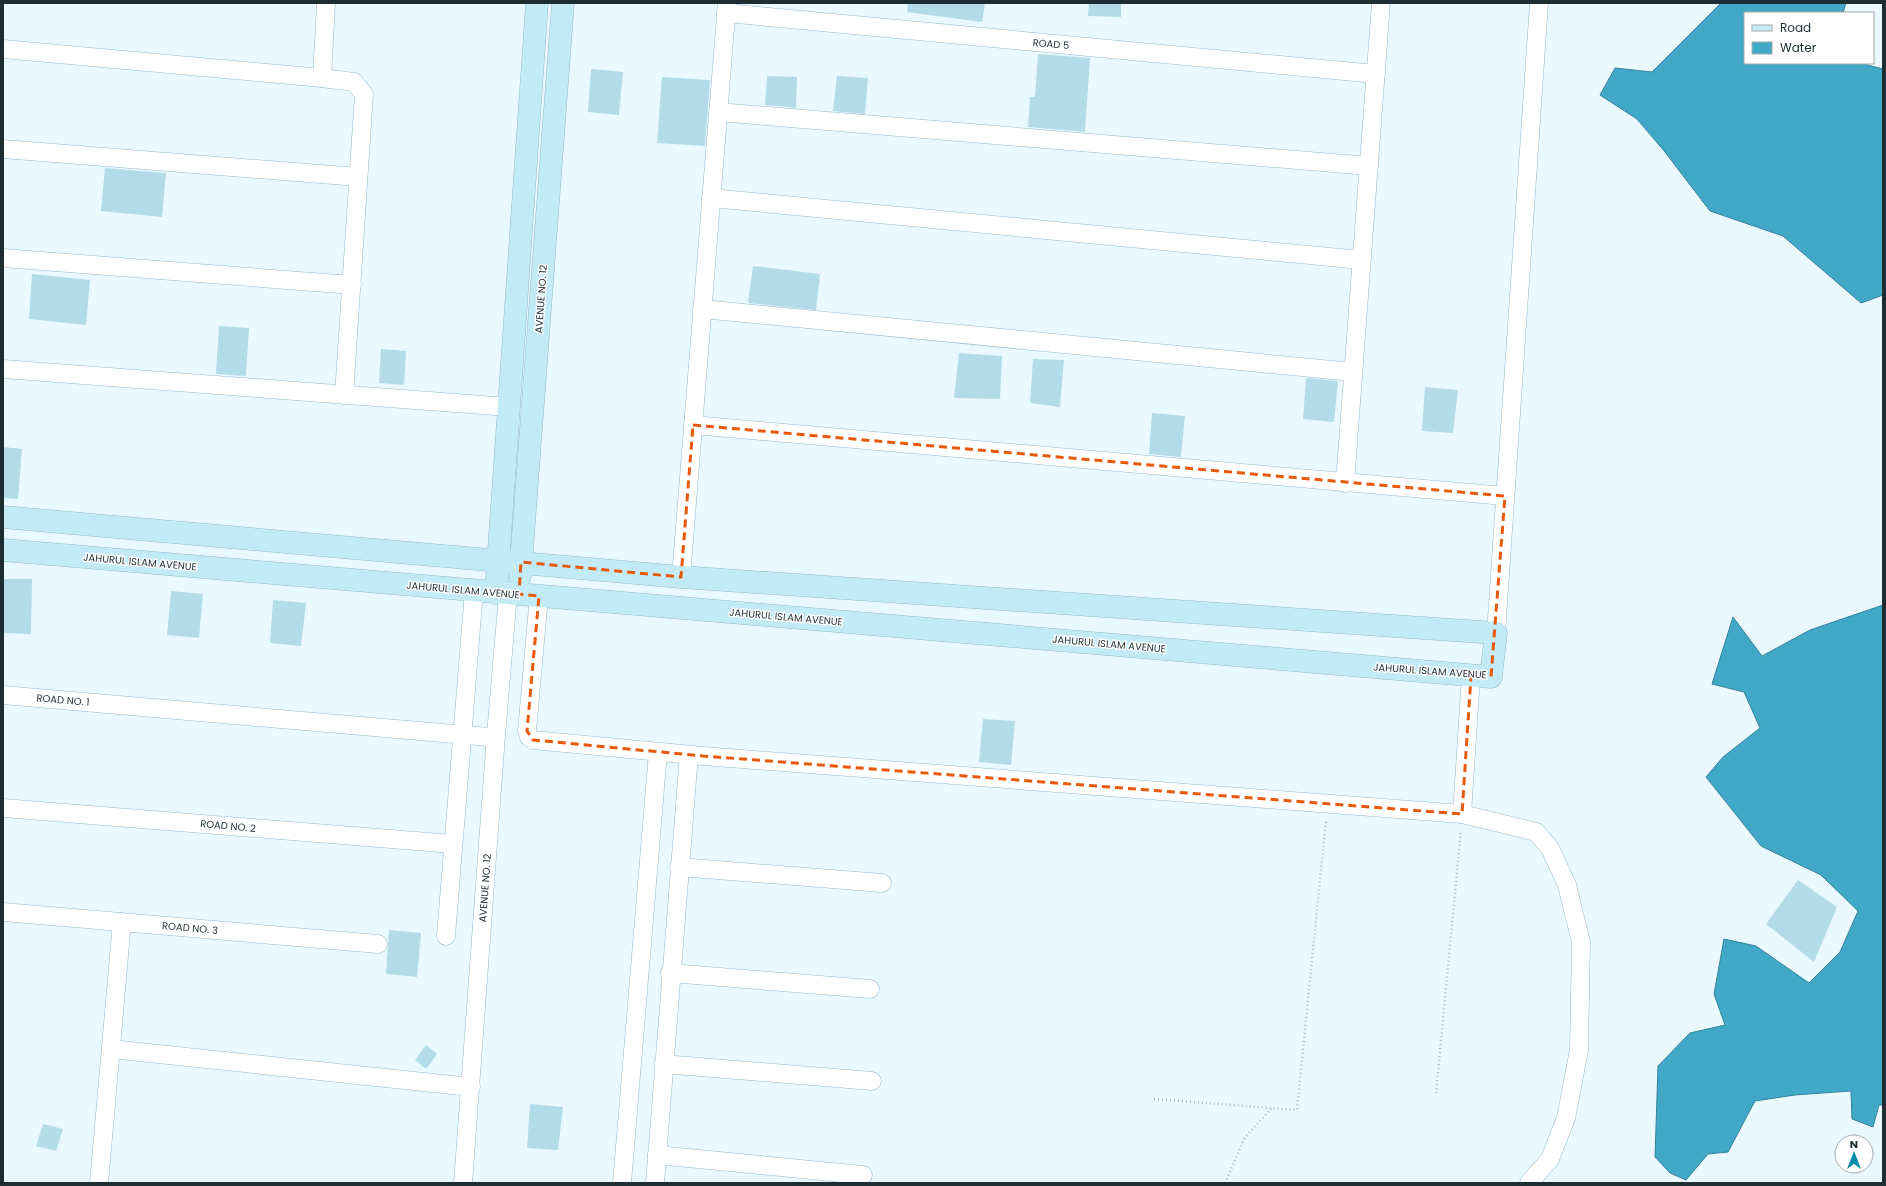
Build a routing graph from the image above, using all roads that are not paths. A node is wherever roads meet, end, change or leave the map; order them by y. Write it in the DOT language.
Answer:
graph roads {
  1 [pos="326,3"];
  2 [pos="537,3"];
  3 [pos="563,3"];
  4 [pos="1381,3"];
  5 [pos="1539,3"];
  6 [pos="726,8"];
  7 [pos="3,49"];
  8 [pos="1376,74"];
  9 [pos="322,78"];
  10 [pos="718,112"];
  11 [pos="3,149"];
  12 [pos="1369,166"];
  13 [pos="358,177"];
  14 [pos="711,198"];
  15 [pos="3,258"];
  16 [pos="1362,260"];
  17 [pos="352,285"];
  18 [pos="702,309"];
  19 [pos="3,369"];
  20 [pos="1353,372"];
  21 [pos="344,395"];
  22 [pos="509,407"];
  23 [pos="693,425"];
  24 [pos="1345,483"];
  25 [pos="1505,496"];
  26 [pos="3,517"];
  27 [pos="3,550"];
  28 [pos="499,561"];
  29 [pos="521,562"];
  30 [pos="681,577"];
  31 [pos="474,591"];
  32 [pos="516,594"];
  33 [pos="1496,633"];
  34 [pos="1471,676"];
  35 [pos="3,695"];
  36 [pos="461,735"];
  37 [pos="496,735"];
  38 [pos="658,752"];
  39 [pos="689,755"];
  40 [pos="3,808"];
  41 [pos="1462,814"];
  42 [pos="453,844"];
  43 [pos="679,867"];
  44 [pos="882,883"];
  45 [pos="3,912"];
  46 [pos="122,922"];
  47 [pos="446,936"];
  48 [pos="378,944"];
  49 [pos="670,973"];
  50 [pos="870,989"];
  51 [pos="111,1049"];
  52 [pos="663,1064"];
  53 [pos="872,1081"];
  54 [pos="471,1087"];
  55 [pos="657,1155"];
  56 [pos="863,1175"];
  57 [pos="99,1183"];
  58 [pos="463,1183"];
  59 [pos="622,1183"];
  60 [pos="655,1183"];
  61 [pos="1529,1183"];
  1 -- 9 [label="street"];
  2 -- 22 [label="street, AVENUE NO. 12"];
  3 -- 29 [label="street, AVENUE NO. 12"];
  4 -- 8 [label="street"];
  5 -- 25 [label="street"];
  6 -- 8 [label="street, ROAD 5"];
  6 -- 10 [label="street"];
  7 -- 9 [label="street"];
  8 -- 12 [label="street"];
  9 -- 13 [label="street"];
  10 -- 12 [label="street"];
  10 -- 14 [label="street"];
  11 -- 13 [label="street"];
  12 -- 16 [label="street"];
  13 -- 17 [label="street"];
  14 -- 16 [label="street"];
  14 -- 18 [label="street"];
  15 -- 17 [label="street"];
  16 -- 20 [label="street"];
  17 -- 21 [label="street"];
  18 -- 20 [label="street"];
  18 -- 23 [label="street"];
  19 -- 21 [label="street"];
  20 -- 24 [label="street"];
  21 -- 22 [label="street"];
  22 -- 28 [label="street, AVENUE NO. 12"];
  23 -- 24 [label="street"];
  23 -- 30 [label="street"];
  24 -- 25 [label="street"];
  25 -- 33 [label="street"];
  26 -- 28 [label="street"];
  27 -- 31 [label="street, JAHURUL ISLAM AVENUE"];
  28 -- 29 [label="street"];
  28 -- 32 [label="street, AVENUE NO. 12"];
  29 -- 30 [label="street"];
  29 -- 32 [label="street, AVENUE NO. 12"];
  30 -- 33 [label="street"];
  31 -- 32 [label="street, JAHURUL ISLAM AVENUE"];
  31 -- 36 [label="street"];
  32 -- 34 [label="street, JAHURUL ISLAM AVENUE"];
  32 -- 37 [label="street, AVENUE NO. 12"];
  32 -- 38 [label="street"];
  33 -- 34 [label="street, JAHURUL ISLAM AVENUE"];
  34 -- 41 [label="street"];
  35 -- 36 [label="street, ROAD NO. 1"];
  36 -- 37 [label="street, ROAD NO. 1"];
  36 -- 42 [label="street"];
  37 -- 54 [label="street, AVENUE NO. 12"];
  38 -- 39 [label="street"];
  38 -- 59 [label="street"];
  39 -- 41 [label="street"];
  39 -- 43 [label="street"];
  40 -- 42 [label="street, ROAD NO. 2"];
  41 -- 61 [label="street"];
  42 -- 47 [label="street"];
  43 -- 44 [label="street"];
  43 -- 49 [label="street"];
  45 -- 46 [label="street, ROAD NO. 3"];
  46 -- 48 [label="street, ROAD NO. 3"];
  46 -- 51 [label="street"];
  49 -- 50 [label="street"];
  49 -- 52 [label="street"];
  51 -- 54 [label="street"];
  51 -- 57 [label="street"];
  52 -- 53 [label="street"];
  52 -- 55 [label="street"];
  54 -- 58 [label="street, AVENUE NO. 12"];
  55 -- 56 [label="street"];
  55 -- 60 [label="street"];
}
